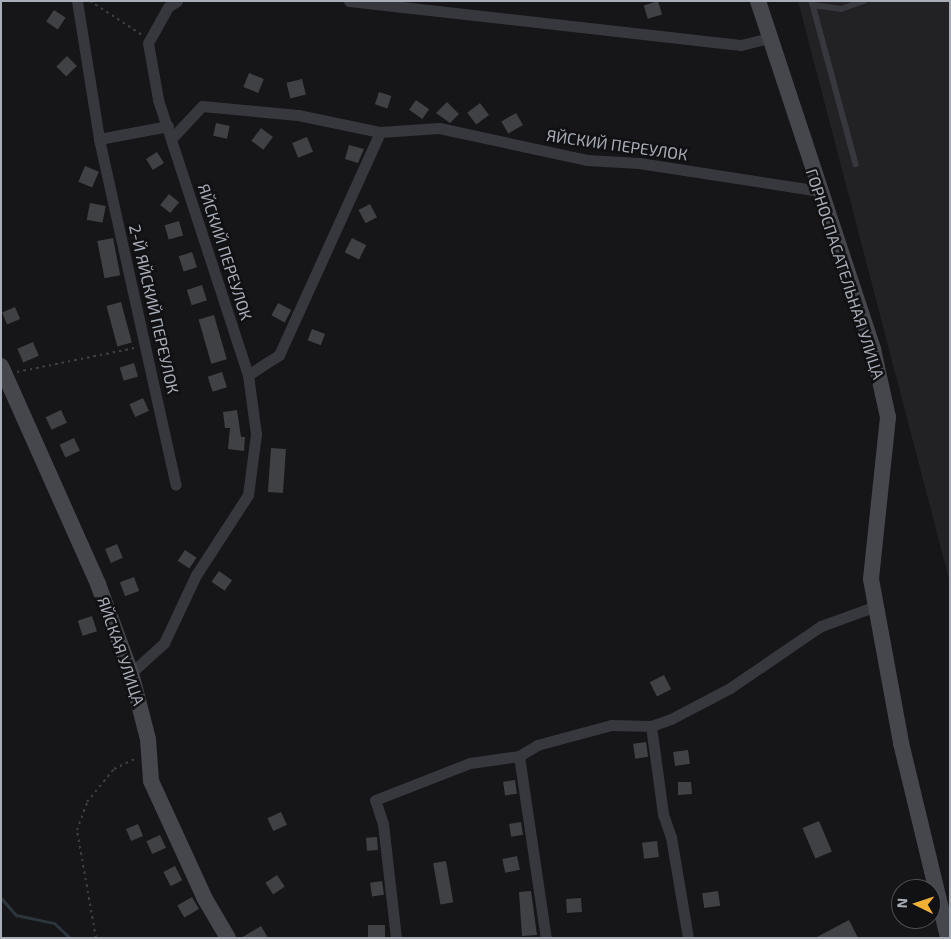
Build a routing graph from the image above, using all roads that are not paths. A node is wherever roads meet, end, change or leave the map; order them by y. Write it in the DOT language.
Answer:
graph roads {
  1 [pos="77,1"];
  2 [pos="177,1"];
  3 [pos="349,1"];
  4 [pos="758,1"];
  5 [pos="864,1"];
  6 [pos="813,3"];
  7 [pos="770,38"];
  8 [pos="168,126"];
  9 [pos="380,132"];
  10 [pos="173,137"];
  11 [pos="99,139"];
  12 [pos="856,164"];
  13 [pos="820,191"];
  14 [pos="3,371"];
  15 [pos="248,375"];
  16 [pos="176,485"];
  17 [pos="876,606"];
  18 [pos="131,674"];
  19 [pos="652,726"];
  20 [pos="519,756"];
  21 [pos="228,938"];
  22 [pos="396,938"];
  23 [pos="546,938"];
  24 [pos="688,938"];
  25 [pos="948,938"];
  1 -- 11 [label="street, 2-Й ЯЙСКИЙ ПЕРЕУЛОК"];
  2 -- 8 [label="street, ЯЙСКИЙ ПЕРЕУЛОК"];
  3 -- 7 [label="street"];
  4 -- 7 [label="street, ГОРНОСПАСАТЕЛЬНАЯ УЛИЦА"];
  5 -- 6 [label="lane"];
  6 -- 12 [label="lane"];
  7 -- 13 [label="street, ГОРНОСПАСАТЕЛЬНАЯ УЛИЦА"];
  8 -- 10 [label="street, ЯЙСКИЙ ПЕРЕУЛОК"];
  8 -- 11 [label="street"];
  9 -- 10 [label="street, ЯЙСКИЙ ПЕРЕУЛОК"];
  9 -- 13 [label="street, ЯЙСКИЙ ПЕРЕУЛОК"];
  9 -- 15 [label="street"];
  10 -- 15 [label="street, ЯЙСКИЙ ПЕРЕУЛОК"];
  11 -- 16 [label="street, 2-Й ЯЙСКИЙ ПЕРЕУЛОК"];
  13 -- 17 [label="street, ГОРНОСПАСАТЕЛЬНАЯ УЛИЦА"];
  14 -- 18 [label="street, ЯЙСКАЯ УЛИЦА"];
  15 -- 18 [label="street, ЯЙСКИЙ ПЕРЕУЛОК"];
  17 -- 19 [label="street"];
  17 -- 25 [label="street, ГОРНОСПАСАТЕЛЬНАЯ УЛИЦА"];
  18 -- 21 [label="street, ЯЙСКАЯ УЛИЦА"];
  19 -- 20 [label="street"];
  19 -- 24 [label="street"];
  20 -- 22 [label="street"];
  20 -- 23 [label="street"];
}
